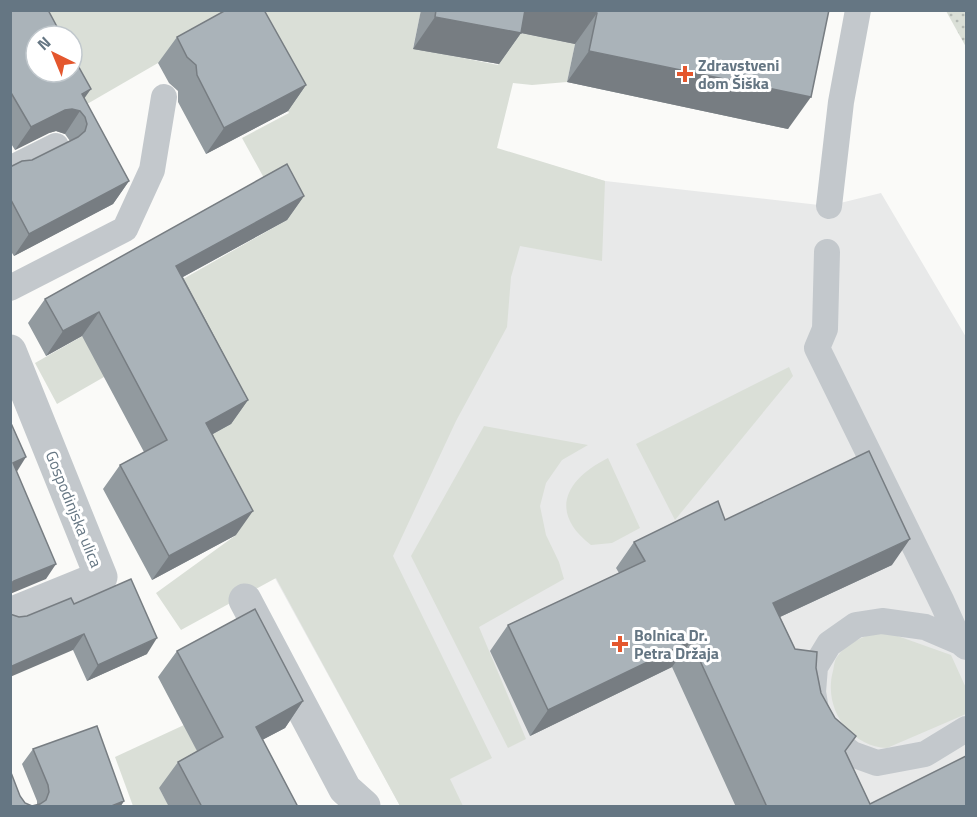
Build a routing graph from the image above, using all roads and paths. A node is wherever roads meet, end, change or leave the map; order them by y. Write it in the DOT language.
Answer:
graph roads {
  1 [pos="858,10"];
  2 [pos="164,97"];
  3 [pos="56,146"];
  4 [pos="10,169"];
  5 [pos="828,206"];
  6 [pos="827,252"];
  7 [pos="10,288"];
  8 [pos="10,351"];
  9 [pos="245,600"];
  10 [pos="10,615"];
  11 [pos="963,645"];
  12 [pos="966,729"];
  13 [pos="364,807"];
  1 -- 5 [label="lane"];
  2 -- 7 [label="lane"];
  3 -- 4 [label="lane"];
  6 -- 11 [label="lane"];
  8 -- 10 [label="street, Gospodinjska ulica"];
  9 -- 13 [label="street"];
  11 -- 12 [label="lane"];
}
